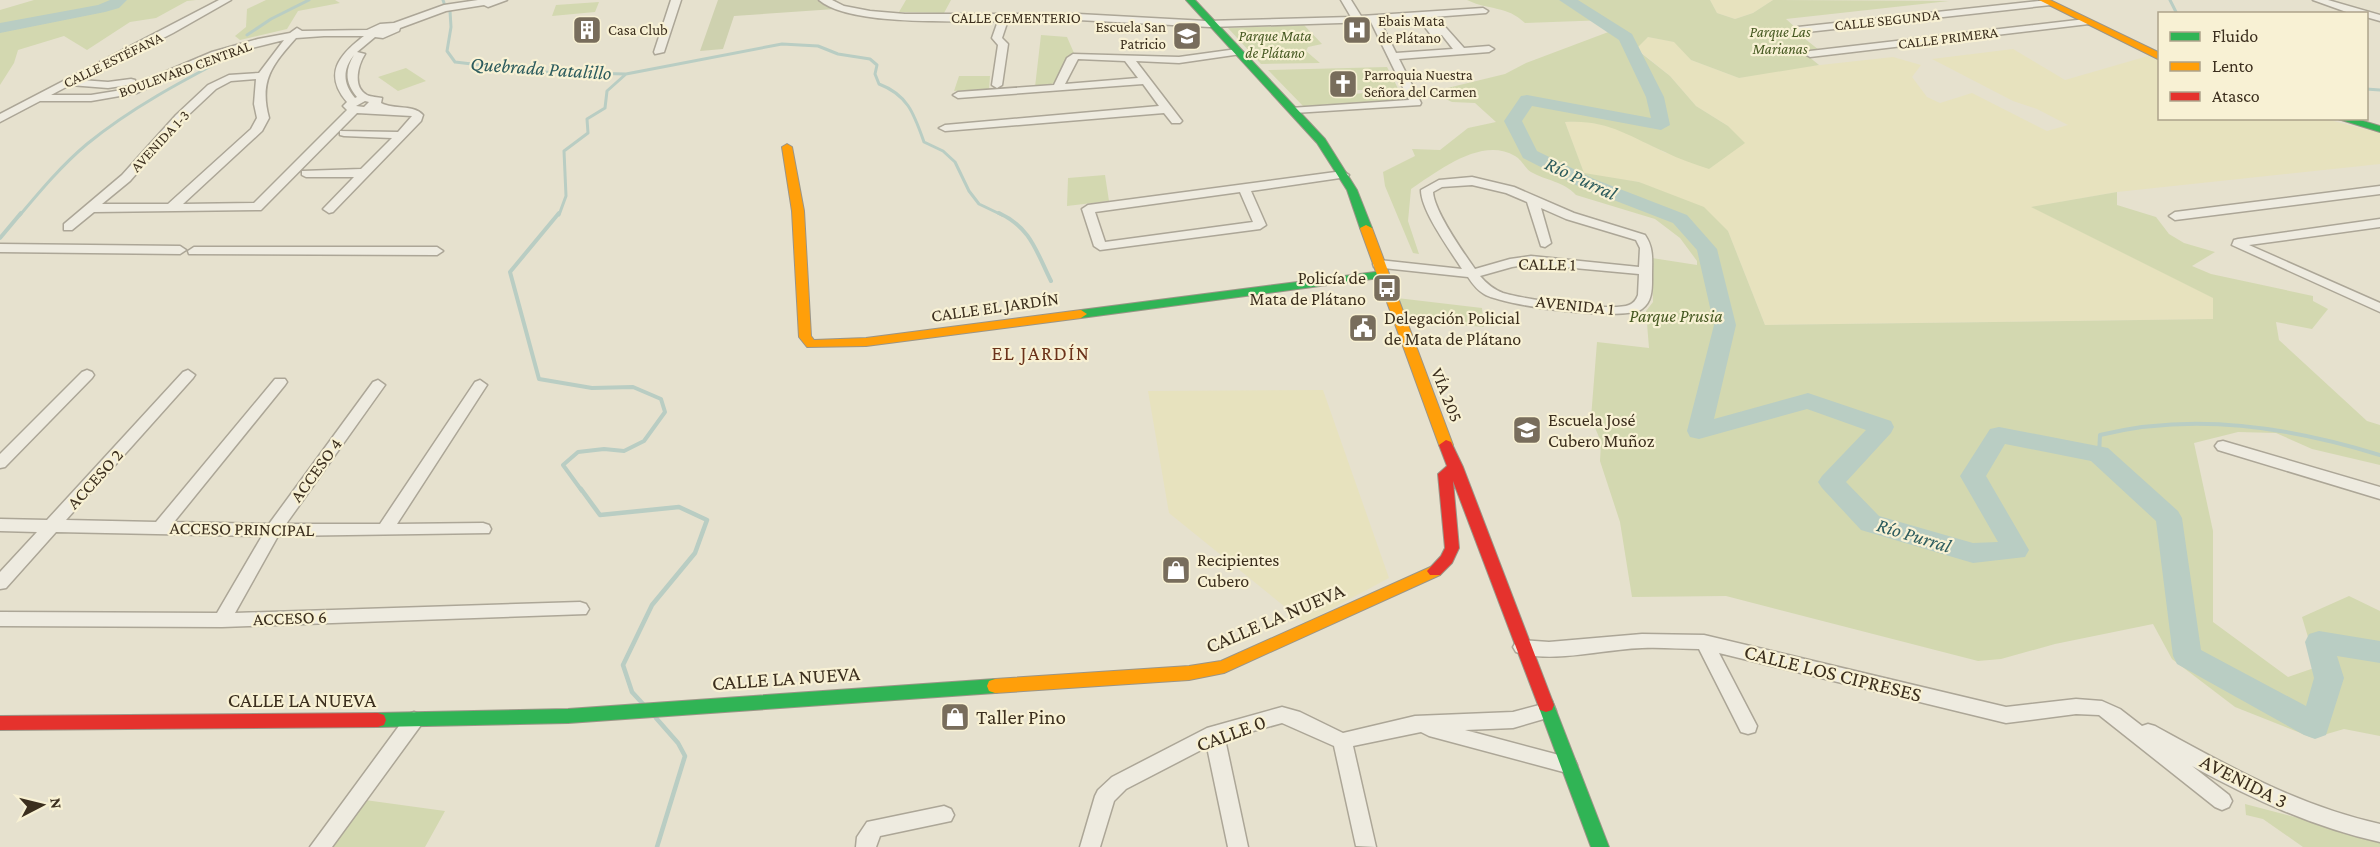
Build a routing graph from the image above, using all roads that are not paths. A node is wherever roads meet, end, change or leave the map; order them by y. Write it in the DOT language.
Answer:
graph roads {
  1 [pos="225,0"];
  2 [pos="465,0"];
  3 [pos="502,0"];
  4 [pos="676,0"];
  5 [pos="824,0"];
  6 [pos="1190,0"];
  7 [pos="1346,0"];
  8 [pos="2318,0"];
  9 [pos="484,1"];
  10 [pos="2045,1"];
  11 [pos="430,9"];
  12 [pos="1483,11"];
  13 [pos="2358,12"];
  14 [pos="1004,18"];
  15 [pos="1357,18"];
  16 [pos="1374,19"];
  17 [pos="2086,22"];
  18 [pos="1209,23"];
  19 [pos="296,32"];
  20 [pos="375,32"];
  21 [pos="1445,32"];
  22 [pos="1807,38"];
  23 [pos="1816,45"];
  24 [pos="1489,49"];
  25 [pos="1461,51"];
  26 [pos="659,52"];
  27 [pos="1237,52"];
  28 [pos="1826,52"];
  29 [pos="1810,54"];
  30 [pos="1392,56"];
  31 [pos="2158,56"];
  32 [pos="1128,58"];
  33 [pos="352,69"];
  34 [pos="340,70"];
  35 [pos="262,76"];
  36 [pos="1145,81"];
  37 [pos="68,82"];
  38 [pos="140,84"];
  39 [pos="108,85"];
  40 [pos="996,85"];
  41 [pos="1058,87"];
  42 [pos="957,95"];
  43 [pos="37,98"];
  44 [pos="96,98"];
  45 [pos="374,105"];
  46 [pos="353,106"];
  47 [pos="1168,109"];
  48 [pos="1294,110"];
  49 [pos="0,119"];
  50 [pos="2347,120"];
  51 [pos="1176,121"];
  52 [pos="945,128"];
  53 [pos="2380,129"];
  54 [pos="344,133"];
  55 [pos="400,135"];
  56 [pos="787,147"];
  57 [pos="306,172"];
  58 [pos="362,173"];
  59 [pos="1343,175"];
  60 [pos="1244,189"];
  61 [pos="2380,190"];
  62 [pos="1533,200"];
  63 [pos="91,208"];
  64 [pos="171,208"];
  65 [pos="329,208"];
  66 [pos="2175,216"];
  67 [pos="2380,223"];
  68 [pos="68,227"];
  69 [pos="1545,243"];
  70 [pos="0,248"];
  71 [pos="438,250"];
  72 [pos="1381,270"];
  73 [pos="1645,271"];
  74 [pos="1476,278"];
  75 [pos="2380,308"];
  76 [pos="87,375"];
  77 [pos="188,375"];
  78 [pos="280,381"];
  79 [pos="378,385"];
  80 [pos="480,385"];
  81 [pos="2223,446"];
  82 [pos="0,463"];
  83 [pos="1456,467"];
  84 [pos="2380,493"];
  85 [pos="0,525"];
  86 [pos="52,526"];
  87 [pos="160,528"];
  88 [pos="483,529"];
  89 [pos="273,530"];
  90 [pos="384,530"];
  91 [pos="0,583"];
  92 [pos="580,609"];
  93 [pos="0,620"];
  94 [pos="222,620"];
  95 [pos="1704,642"];
  96 [pos="1522,647"];
  97 [pos="1547,711"];
  98 [pos="2113,714"];
  99 [pos="414,720"];
  100 [pos="0,723"];
  101 [pos="1415,724"];
  102 [pos="1748,726"];
  103 [pos="1214,734"];
  104 [pos="1342,741"];
  105 [pos="1567,765"];
  106 [pos="2222,801"];
  107 [pos="944,815"];
  108 [pos="2380,833"];
  109 [pos="1366,846"];
  110 [pos="320,847"];
  111 [pos="866,847"];
  112 [pos="1090,847"];
  113 [pos="1238,847"];
  114 [pos="1600,847"];
  1 -- 37 [label="street, CALLE ESTÉFANA"];
  2 -- 11 [label="street"];
  3 -- 9 [label="street"];
  4 -- 26 [label="street"];
  5 -- 14 [label="street, CALLE CEMENTERIO"];
  6 -- 18 [label="street, VÍA 205"];
  7 -- 15 [label="street"];
  8 -- 13 [label="street"];
  9 -- 11 [label="street"];
  10 -- 17 [label="street"];
  10 -- 22 [label="street, CALLE SEGUNDA"];
  11 -- 20 [label="street"];
  11 -- 20 [label="street, BOULEVARD CENTRAL"];
  12 -- 16 [label="street, CALLE CEMENTERIO"];
  14 -- 18 [label="street, CALLE CEMENTERIO"];
  14 -- 40 [label="street"];
  15 -- 16 [label="street, CALLE CEMENTERIO"];
  15 -- 18 [label="street, CALLE CEMENTERIO"];
  16 -- 30 [label="street"];
  17 -- 28 [label="street, CALLE PRIMERA"];
  17 -- 31 [label="street"];
  18 -- 27 [label="street, VÍA 205"];
  19 -- 20 [label="street, BOULEVARD CENTRAL"];
  19 -- 35 [label="street"];
  19 -- 38 [label="street, BOULEVARD CENTRAL"];
  20 -- 33 [label="street"];
  20 -- 34 [label="street"];
  21 -- 25 [label="street"];
  23 -- 28 [label="street"];
  24 -- 25 [label="street"];
  25 -- 30 [label="street"];
  27 -- 32 [label="street"];
  27 -- 48 [label="street, VÍA 205"];
  28 -- 29 [label="street, CALLE PRIMERA"];
  30 -- 48 [label="street"];
  32 -- 36 [label="street"];
  32 -- 41 [label="street"];
  33 -- 34 [label="street"];
  33 -- 45 [label="street"];
  34 -- 46 [label="street"];
  35 -- 63 [label="street, AVENIDA 1-3"];
  35 -- 64 [label="street"];
  36 -- 41 [label="street"];
  36 -- 47 [label="street"];
  37 -- 39 [label="street, BOULEVARD CENTRAL"];
  37 -- 43 [label="street, CALLE ESTÉFANA"];
  38 -- 39 [label="street, BOULEVARD CENTRAL"];
  38 -- 44 [label="street, BOULEVARD CENTRAL"];
  39 -- 44 [label="street"];
  41 -- 42 [label="street"];
  43 -- 44 [label="street, BOULEVARD CENTRAL"];
  43 -- 49 [label="street, CALLE ESTÉFANA"];
  45 -- 46 [label="street"];
  45 -- 55 [label="street"];
  46 -- 64 [label="street"];
  47 -- 51 [label="street"];
  47 -- 52 [label="street"];
  48 -- 59 [label="street, VÍA 205"];
  50 -- 53 [label="street"];
  54 -- 55 [label="street"];
  55 -- 58 [label="street"];
  56 -- 72 [label="street, CALLE EL JARDÍN"];
  57 -- 58 [label="street"];
  58 -- 65 [label="street"];
  59 -- 60 [label="street"];
  59 -- 72 [label="street, VÍA 205"];
  60 -- 60 [label="street"];
  61 -- 66 [label="street"];
  62 -- 69 [label="street"];
  62 -- 73 [label="street, AVENIDA 1"];
  62 -- 74 [label="street, AVENIDA 1"];
  63 -- 64 [label="street"];
  63 -- 68 [label="street, AVENIDA 1-3"];
  67 -- 75 [label="street"];
  70 -- 71 [label="street"];
  72 -- 74 [label="street, CALLE 1"];
  72 -- 83 [label="street, VÍA 205"];
  73 -- 74 [label="street, CALLE 1"];
  73 -- 74 [label="street, AVENIDA 1"];
  76 -- 82 [label="street"];
  77 -- 86 [label="street, ACCESO 2"];
  78 -- 87 [label="street"];
  79 -- 89 [label="street, ACCESO 4"];
  80 -- 90 [label="street"];
  81 -- 84 [label="street"];
  83 -- 96 [label="street, VÍA 205"];
  83 -- 99 [label="street, CALLE LA NUEVA"];
  85 -- 86 [label="street, ACCESO PRINCIPAL"];
  86 -- 87 [label="street, ACCESO PRINCIPAL"];
  86 -- 91 [label="street, ACCESO 2"];
  87 -- 89 [label="street, ACCESO PRINCIPAL"];
  88 -- 90 [label="street, ACCESO PRINCIPAL"];
  89 -- 90 [label="street, ACCESO PRINCIPAL"];
  89 -- 94 [label="street, ACCESO 4"];
  92 -- 94 [label="street, ACCESO 6"];
  93 -- 94 [label="street, ACCESO 6"];
  95 -- 96 [label="street, CALLE LOS CIPRESES"];
  95 -- 98 [label="street, CALLE LOS CIPRESES"];
  95 -- 102 [label="street"];
  96 -- 97 [label="street, VÍA 205"];
  97 -- 101 [label="street"];
  97 -- 105 [label="street, VÍA 205"];
  98 -- 106 [label="street"];
  98 -- 108 [label="street, AVENIDA 3"];
  99 -- 100 [label="street, CALLE LA NUEVA"];
  99 -- 110 [label="street"];
  101 -- 104 [label="street"];
  101 -- 105 [label="street"];
  103 -- 104 [label="street, CALLE 0"];
  103 -- 112 [label="street, CALLE 0"];
  103 -- 113 [label="street"];
  104 -- 109 [label="street"];
  105 -- 114 [label="street, VÍA 205"];
  107 -- 111 [label="street"];
}
